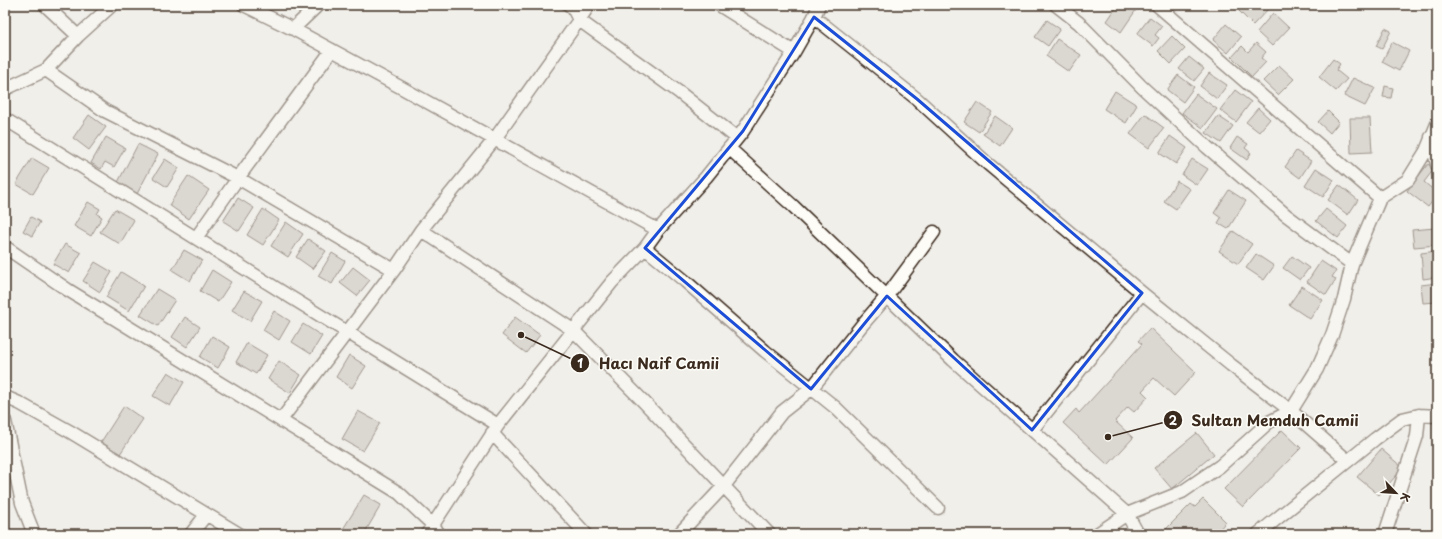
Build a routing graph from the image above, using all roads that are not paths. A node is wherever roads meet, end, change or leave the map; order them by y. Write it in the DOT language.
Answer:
graph roads {
  1 [pos="45,5"];
  2 [pos="112,5"];
  3 [pos="244,5"];
  4 [pos="318,5"];
  5 [pos="569,5"];
  6 [pos="588,5"];
  7 [pos="718,5"];
  8 [pos="819,5"];
  9 [pos="1056,5"];
  10 [pos="1157,5"];
  11 [pos="814,17"];
  12 [pos="580,20"];
  13 [pos="293,29"];
  14 [pos="78,36"];
  15 [pos="332,50"];
  16 [pos="794,52"];
  17 [pos="46,70"];
  18 [pos="5,89"];
  19 [pos="5,119"];
  20 [pos="1437,124"];
  21 [pos="737,138"];
  22 [pos="1434,139"];
  23 [pos="494,140"];
  24 [pos="729,148"];
  25 [pos="1437,165"];
  26 [pos="238,178"];
  27 [pos="1380,198"];
  28 [pos="422,230"];
  29 [pos="658,230"];
  30 [pos="934,232"];
  31 [pos="196,238"];
  32 [pos="5,247"];
  33 [pos="646,248"];
  34 [pos="1352,264"];
  35 [pos="394,270"];
  36 [pos="1142,293"];
  37 [pos="887,296"];
  38 [pos="573,330"];
  39 [pos="348,332"];
  40 [pos="811,389"];
  41 [pos="5,397"];
  42 [pos="1291,411"];
  43 [pos="1419,415"];
  44 [pos="1437,416"];
  45 [pos="281,420"];
  46 [pos="5,421"];
  47 [pos="495,429"];
  48 [pos="1032,430"];
  49 [pos="1348,460"];
  50 [pos="724,487"];
  51 [pos="938,508"];
  52 [pos="1126,514"];
  53 [pos="206,515"];
  54 [pos="433,531"];
  55 [pos="34,534"];
  56 [pos="191,534"];
  57 [pos="239,534"];
  58 [pos="586,534"];
  59 [pos="678,534"];
  60 [pos="769,534"];
  61 [pos="1097,534"];
  62 [pos="1138,534"];
  63 [pos="1258,534"];
  64 [pos="1385,534"];
  1 -- 14 [label="street"];
  2 -- 14 [label="street"];
  3 -- 13 [label="street"];
  4 -- 13 [label="street"];
  5 -- 12 [label="street"];
  6 -- 12 [label="street"];
  7 -- 16 [label="street"];
  8 -- 11 [label="street"];
  9 -- 34 [label="street"];
  10 -- 27 [label="street"];
  11 -- 16 [label="street"];
  11 -- 36 [label="street"];
  12 -- 21 [label="street"];
  12 -- 23 [label="street"];
  13 -- 15 [label="street"];
  14 -- 17 [label="street"];
  15 -- 23 [label="street"];
  15 -- 26 [label="street"];
  16 -- 21 [label="street"];
  17 -- 18 [label="street"];
  17 -- 26 [label="street"];
  19 -- 31 [label="street"];
  20 -- 22 [label="street"];
  21 -- 24 [label="street"];
  22 -- 25 [label="street"];
  22 -- 27 [label="street"];
  23 -- 28 [label="street"];
  23 -- 29 [label="street"];
  24 -- 29 [label="street"];
  24 -- 37 [label="street"];
  26 -- 31 [label="street"];
  26 -- 35 [label="street"];
  27 -- 34 [label="street"];
  28 -- 35 [label="street"];
  28 -- 38 [label="street"];
  29 -- 33 [label="street"];
  30 -- 37 [label="street"];
  31 -- 39 [label="street"];
  32 -- 45 [label="street"];
  33 -- 38 [label="street"];
  33 -- 40 [label="street"];
  34 -- 42 [label="street"];
  35 -- 39 [label="street"];
  36 -- 42 [label="street"];
  36 -- 48 [label="street"];
  37 -- 40 [label="street"];
  37 -- 48 [label="street"];
  38 -- 47 [label="street"];
  38 -- 50 [label="street"];
  39 -- 45 [label="street"];
  39 -- 47 [label="street"];
  40 -- 50 [label="street"];
  40 -- 51 [label="street"];
  41 -- 53 [label="street"];
  42 -- 49 [label="street"];
  42 -- 52 [label="street"];
  43 -- 44 [label="street"];
  43 -- 49 [label="street"];
  43 -- 64 [label="street"];
  45 -- 54 [label="street"];
  46 -- 55 [label="street"];
  47 -- 54 [label="street"];
  47 -- 58 [label="street"];
  48 -- 52 [label="street"];
  49 -- 63 [label="street"];
  50 -- 59 [label="street"];
  50 -- 60 [label="street"];
  52 -- 61 [label="street"];
  52 -- 62 [label="street"];
  53 -- 56 [label="street"];
  53 -- 57 [label="street"];
}
